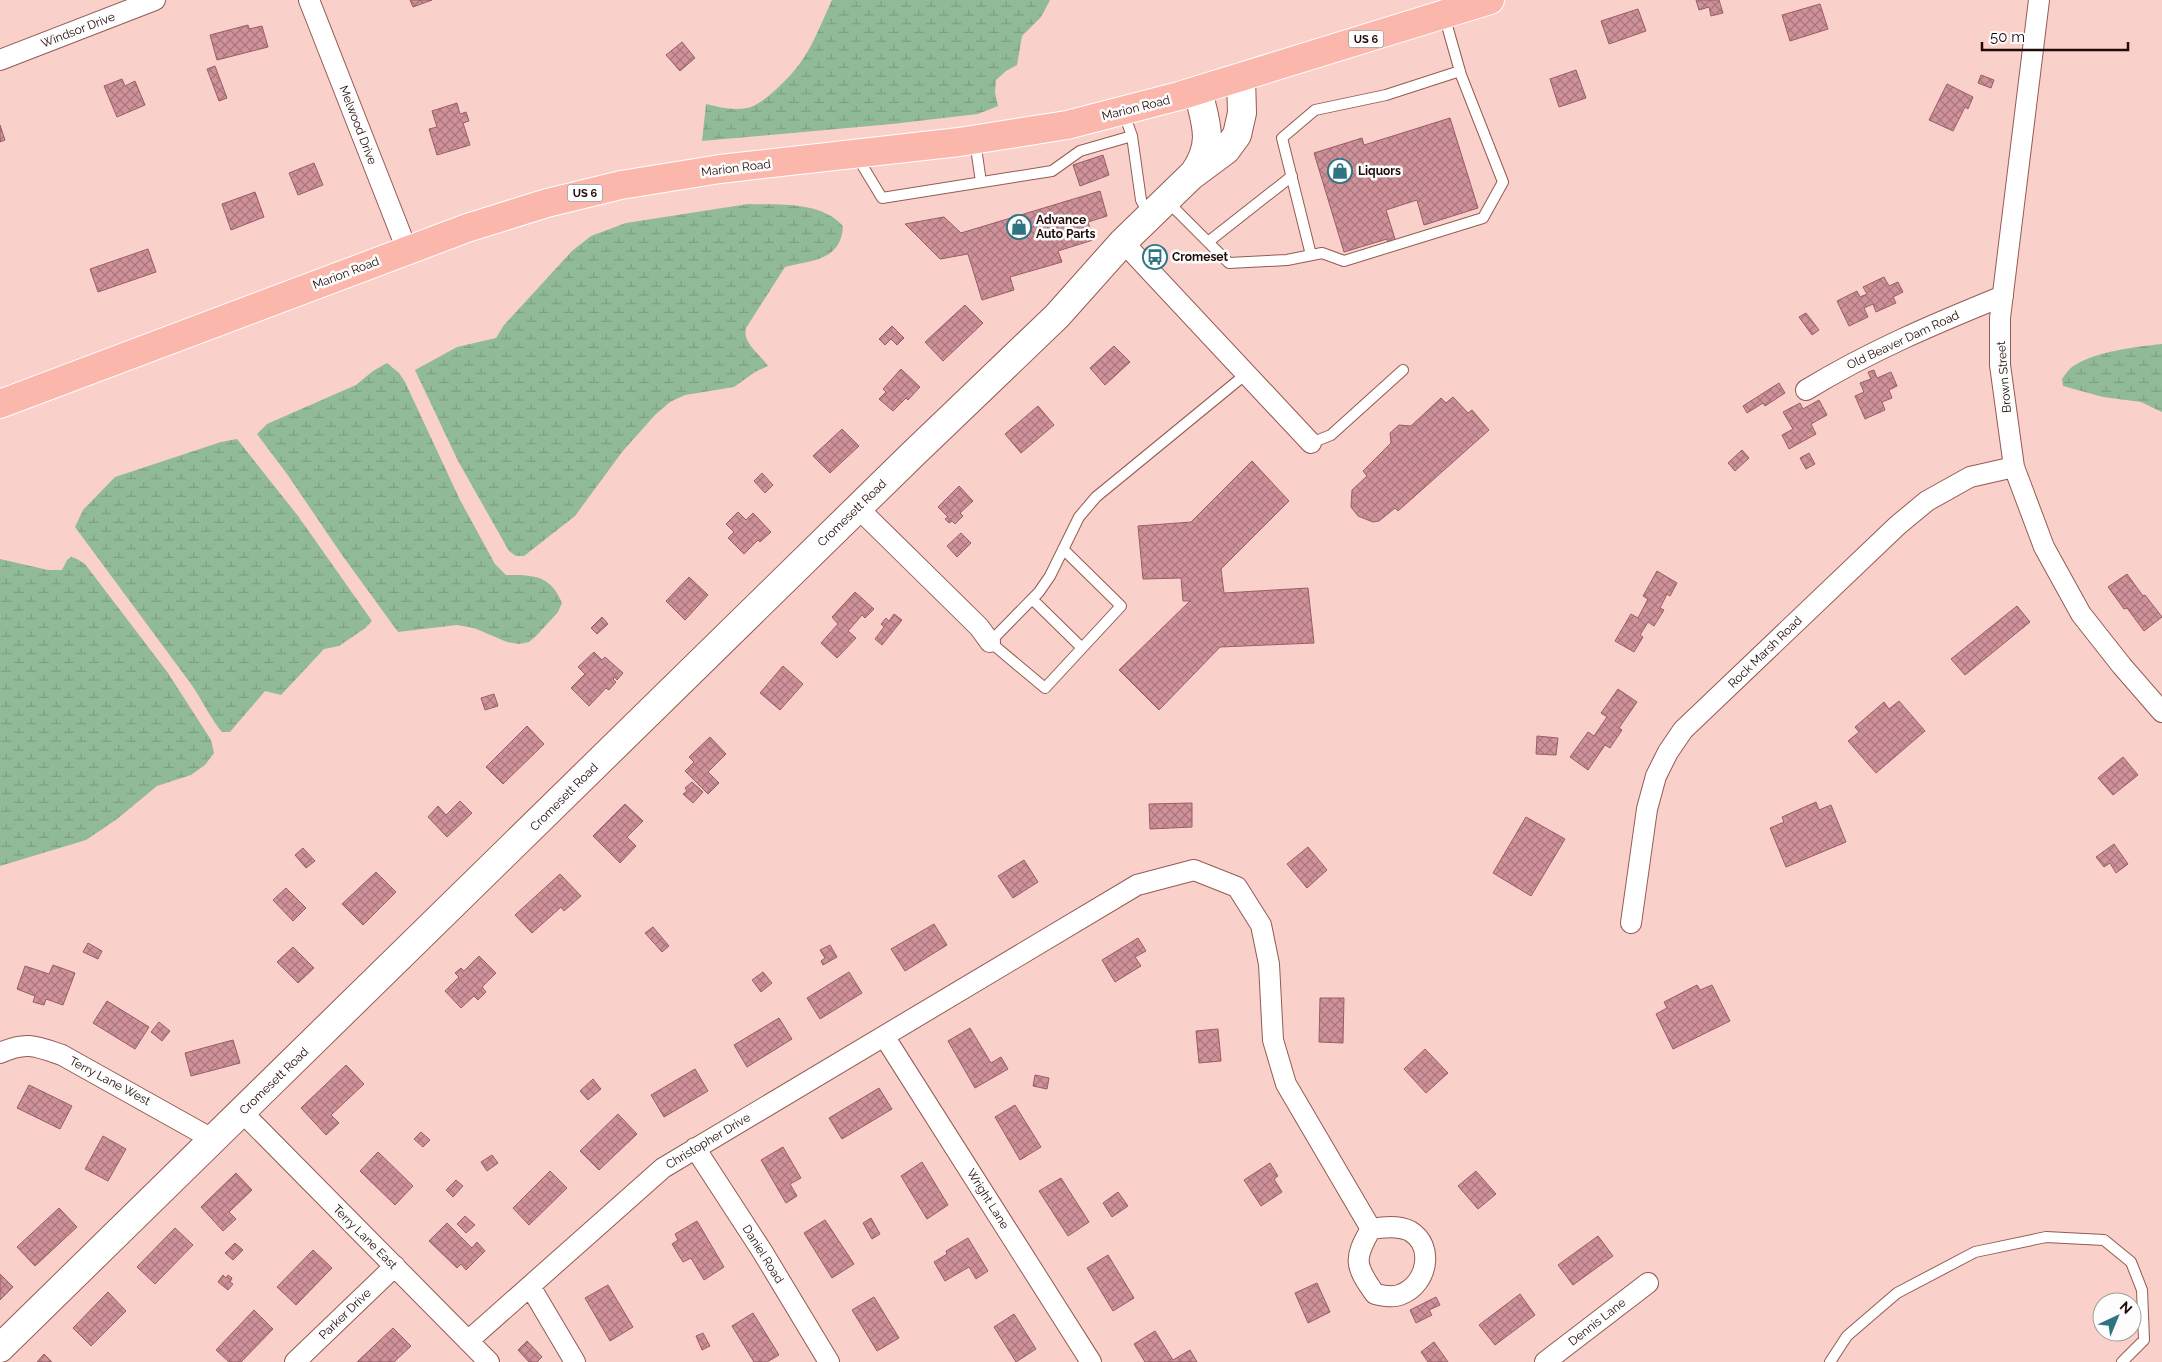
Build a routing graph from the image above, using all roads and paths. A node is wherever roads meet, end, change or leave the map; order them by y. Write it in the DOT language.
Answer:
graph roads {
  1 [pos="155,0"];
  2 [pos="309,0"];
  3 [pos="1490,0"];
  4 [pos="2039,0"];
  5 [pos="1444,14"];
  6 [pos="0,60"];
  7 [pos="1460,71"];
  8 [pos="1241,77"];
  9 [pos="1198,91"];
  10 [pos="1123,111"];
  11 [pos="1132,136"];
  12 [pos="974,140"];
  13 [pos="856,154"];
  14 [pos="1192,176"];
  15 [pos="1292,176"];
  16 [pos="981,182"];
  17 [pos="1158,208"];
  18 [pos="1123,242"];
  19 [pos="1208,242"];
  20 [pos="407,250"];
  21 [pos="1311,255"];
  22 [pos="2003,296"];
  23 [pos="1403,370"];
  24 [pos="1246,374"];
  25 [pos="1806,390"];
  26 [pos="0,404"];
  27 [pos="1311,443"];
  28 [pos="2014,467"];
  29 [pos="858,508"];
  30 [pos="1064,549"];
  31 [pos="1032,599"];
  32 [pos="990,642"];
  33 [pos="1082,648"];
  34 [pos="2162,712"];
  35 [pos="1631,922"];
  36 [pos="884,1036"];
  37 [pos="0,1053"];
  38 [pos="242,1112"];
  39 [pos="214,1140"];
  40 [pos="695,1148"];
  41 [pos="1371,1229"];
  42 [pos="395,1266"];
  43 [pos="1648,1283"];
  44 [pos="530,1286"];
  45 [pos="468,1341"];
  46 [pos="0,1348"];
  47 [pos="295,1362"];
  48 [pos="489,1362"];
  49 [pos="575,1362"];
  50 [pos="829,1362"];
  51 [pos="1091,1362"];
  52 [pos="1545,1362"];
  53 [pos="1830,1362"];
  54 [pos="2122,1362"];
  1 -- 6 [label="street, Windsor Drive"];
  2 -- 20 [label="street, Melwood Drive"];
  3 -- 5 [label="main road, Marion Road / US 6"];
  4 -- 22 [label="street, Brown Street"];
  5 -- 7 [label="lane"];
  5 -- 8 [label="main road, Marion Road / US 6"];
  7 -- 15 [label="lane"];
  7 -- 21 [label="lane"];
  8 -- 9 [label="main road, Marion Road / US 6"];
  8 -- 14 [label="street"];
  9 -- 10 [label="main road, Marion Road / US 6"];
  9 -- 14 [label="street"];
  10 -- 11 [label="lane"];
  10 -- 12 [label="main road, Marion Road / US 6"];
  11 -- 16 [label="lane"];
  11 -- 17 [label="lane"];
  12 -- 13 [label="main road, Marion Road / US 6"];
  12 -- 16 [label="lane"];
  13 -- 16 [label="lane"];
  13 -- 20 [label="main road, Marion Road / US 6"];
  14 -- 17 [label="street, Cromesett Road"];
  15 -- 19 [label="lane"];
  15 -- 21 [label="lane"];
  17 -- 18 [label="street, Cromesett Road"];
  17 -- 19 [label="lane"];
  18 -- 24 [label="street"];
  18 -- 29 [label="street, Cromesett Road"];
  19 -- 21 [label="lane"];
  20 -- 26 [label="main road, Marion Road / US 6"];
  22 -- 25 [label="street, Old Beaver Dam Road"];
  22 -- 28 [label="street, Brown Street"];
  23 -- 27 [label="lane"];
  24 -- 27 [label="street"];
  24 -- 30 [label="lane"];
  28 -- 34 [label="street, Brown Street"];
  28 -- 35 [label="street, Rock Marsh Road"];
  29 -- 32 [label="street"];
  29 -- 38 [label="street, Cromesett Road"];
  30 -- 31 [label="lane"];
  30 -- 33 [label="lane"];
  31 -- 32 [label="lane"];
  31 -- 33 [label="lane"];
  32 -- 33 [label="lane"];
  36 -- 40 [label="street, Christopher Drive"];
  36 -- 41 [label="street, Christopher Drive"];
  36 -- 51 [label="street, Wright Lane"];
  37 -- 39 [label="street, Terry Lane West"];
  38 -- 39 [label="street, Cromesett Road"];
  38 -- 42 [label="street, Terry Lane East"];
  39 -- 46 [label="street, Cromesett Road"];
  40 -- 44 [label="street, Christopher Drive"];
  40 -- 50 [label="street, Daniel Road"];
  42 -- 45 [label="street, Terry Lane East"];
  42 -- 47 [label="street, Parker Drive"];
  43 -- 52 [label="street, Dennis Lane"];
  44 -- 45 [label="street, Christopher Drive"];
  44 -- 49 [label="street"];
  45 -- 48 [label="street, Terry Lane East"];
  53 -- 54 [label="lane"];
}
